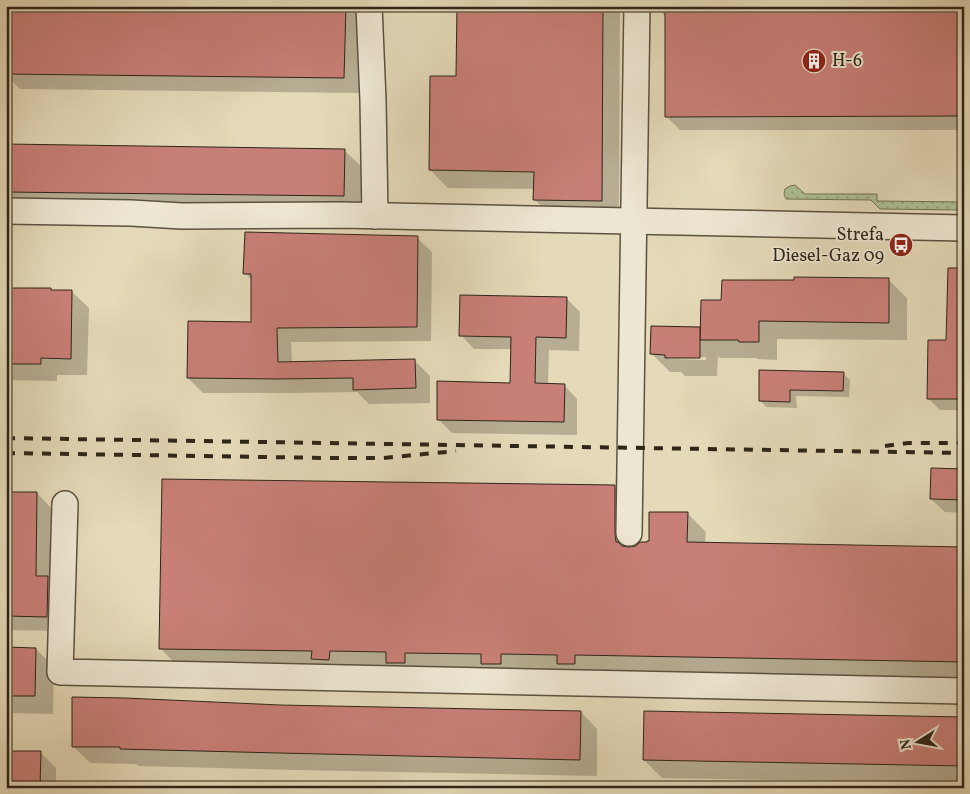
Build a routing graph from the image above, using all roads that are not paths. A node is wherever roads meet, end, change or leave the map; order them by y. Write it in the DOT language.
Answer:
graph roads {
  1 [pos="369,6"];
  2 [pos="637,6"];
  3 [pos="6,211"];
  4 [pos="375,216"];
  5 [pos="634,221"];
  6 [pos="964,228"];
  7 [pos="65,504"];
  8 [pos="630,533"];
  9 [pos="964,690"];
  1 -- 4 [label="lane"];
  2 -- 5 [label="lane"];
  3 -- 4 [label="lane"];
  4 -- 5 [label="lane"];
  5 -- 6 [label="lane"];
  5 -- 8 [label="lane"];
  7 -- 9 [label="lane"];
}
